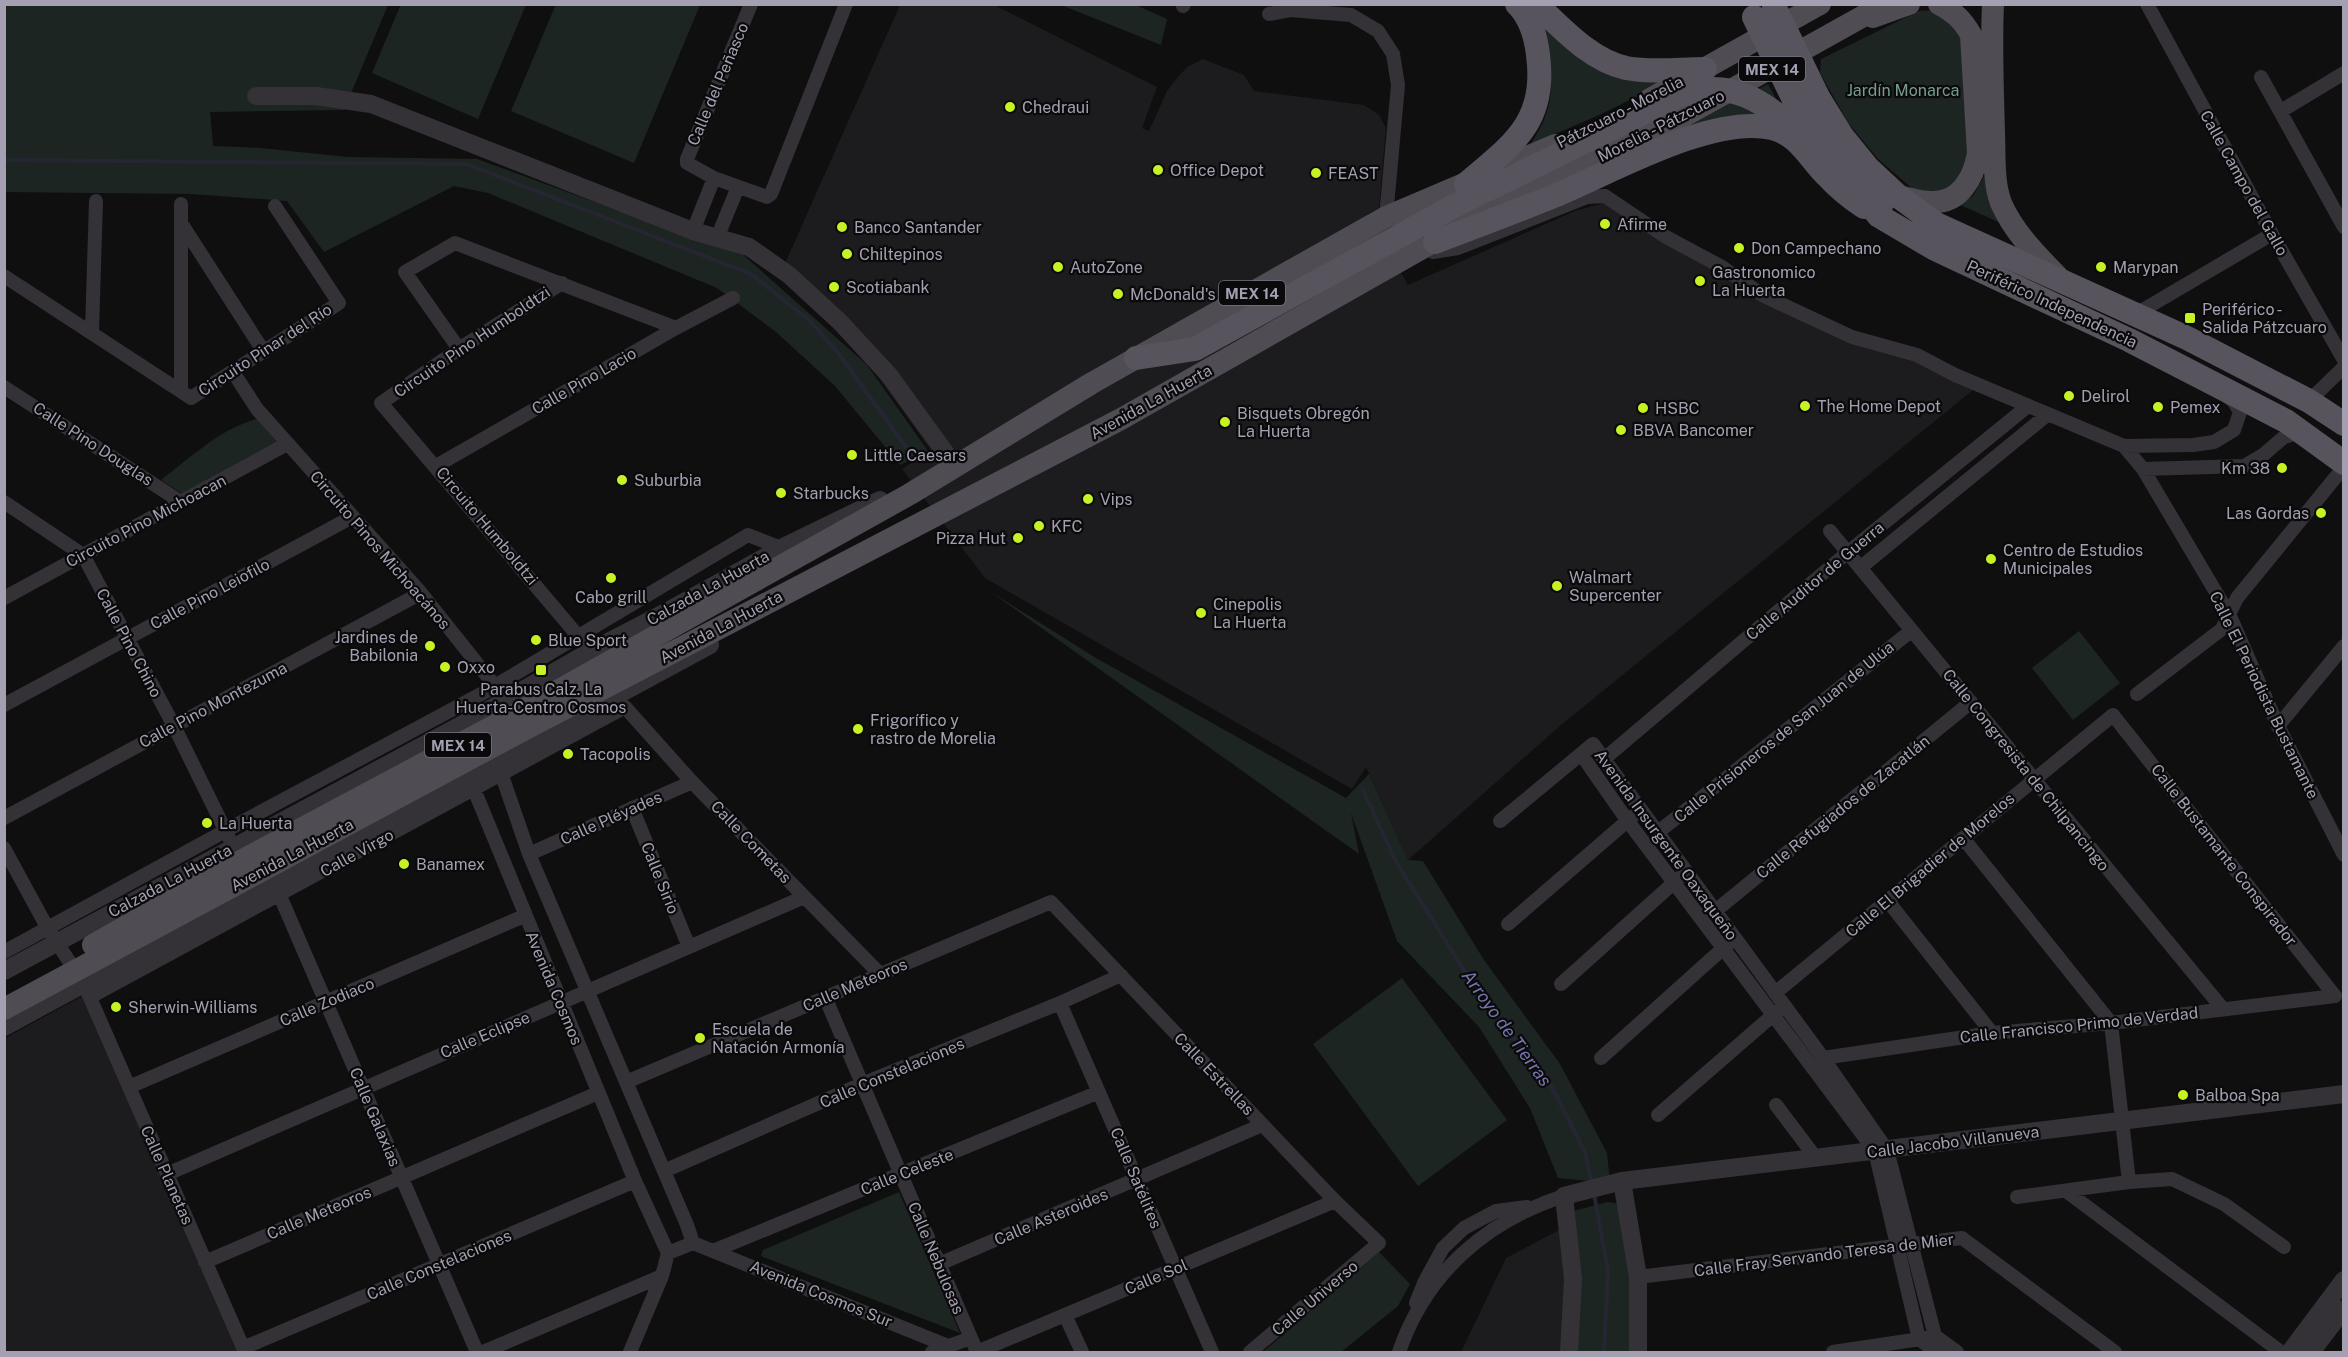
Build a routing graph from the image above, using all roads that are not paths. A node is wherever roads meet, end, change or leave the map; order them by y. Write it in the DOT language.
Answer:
graph roads {
  1 [pos="751,4"];
  2 [pos="846,4"];
  3 [pos="1517,4"];
  4 [pos="1536,4"];
  5 [pos="1820,4"];
  6 [pos="1885,4"];
  7 [pos="1909,4"];
  8 [pos="1939,4"];
  9 [pos="1993,4"];
  10 [pos="2147,4"];
  11 [pos="1290,7"];
  12 [pos="1762,8"];
  13 [pos="1269,14"];
  14 [pos="1857,22"];
  15 [pos="1705,69"];
  16 [pos="2343,74"];
  17 [pos="2261,76"];
  18 [pos="256,96"];
  19 [pos="2281,111"];
  20 [pos="714,177"];
  21 [pos="1466,183"];
  22 [pos="738,187"];
  23 [pos="96,201"];
  24 [pos="182,204"];
  25 [pos="1887,204"];
  26 [pos="275,206"];
  27 [pos="1414,206"];
  28 [pos="1386,217"];
  29 [pos="183,226"];
  30 [pos="2343,227"];
  31 [pos="693,231"];
  32 [pos="2272,234"];
  33 [pos="717,238"];
  34 [pos="1435,242"];
  35 [pos="1408,257"];
  36 [pos="4,276"];
  37 [pos="2060,279"];
  38 [pos="562,282"];
  39 [pos="733,298"];
  40 [pos="2136,314"];
  41 [pos="676,328"];
  42 [pos="92,331"];
  43 [pos="2187,338"];
  44 [pos="459,349"];
  45 [pos="264,352"];
  46 [pos="1136,358"];
  47 [pos="2342,369"];
  48 [pos="233,372"];
  49 [pos="2204,379"];
  50 [pos="4,387"];
  51 [pos="181,390"];
  52 [pos="2309,401"];
  53 [pos="381,403"];
  54 [pos="2028,406"];
  55 [pos="2048,414"];
  56 [pos="2343,424"];
  57 [pos="2301,432"];
  58 [pos="287,444"];
  59 [pos="2124,446"];
  60 [pos="2343,465"];
  61 [pos="436,466"];
  62 [pos="955,466"];
  63 [pos="2143,468"];
  64 [pos="910,494"];
  65 [pos="4,502"];
  66 [pos="181,502"];
  67 [pos="352,517"];
  68 [pos="1830,531"];
  69 [pos="874,547"];
  70 [pos="781,548"];
  71 [pos="1847,553"];
  72 [pos="83,555"];
  73 [pos="1860,568"];
  74 [pos="421,593"];
  75 [pos="4,598"];
  76 [pos="2230,616"];
  77 [pos="1911,631"];
  78 [pos="580,636"];
  79 [pos="127,639"];
  80 [pos="2343,646"];
  81 [pos="589,652"];
  82 [pos="494,686"];
  83 [pos="2137,694"];
  84 [pos="1971,702"];
  85 [pos="4,705"];
  86 [pos="625,707"];
  87 [pos="518,713"];
  88 [pos="2113,715"];
  89 [pos="174,726"];
  90 [pos="2278,726"];
  91 [pos="482,751"];
  92 [pos="1581,754"];
  93 [pos="1604,759"];
  94 [pos="2034,779"];
  95 [pos="692,782"];
  96 [pos="632,808"];
  97 [pos="1640,811"];
  98 [pos="4,818"];
  99 [pos="1627,820"];
  100 [pos="1500,821"];
  101 [pos="225,831"];
  102 [pos="1657,833"];
  103 [pos="2339,835"];
  104 [pos="1963,838"];
  105 [pos="4,848"];
  106 [pos="238,854"];
  107 [pos="529,854"];
  108 [pos="2343,855"];
  109 [pos="1686,873"];
  110 [pos="274,881"];
  111 [pos="1674,883"];
  112 [pos="804,897"];
  113 [pos="1887,900"];
  114 [pos="1051,902"];
  115 [pos="1714,912"];
  116 [pos="524,916"];
  117 [pos="1508,924"];
  118 [pos="1734,939"];
  119 [pos="689,947"];
  120 [pos="1723,948"];
  121 [pos="4,952"];
  122 [pos="70,963"];
  123 [pos="4,971"];
  124 [pos="880,974"];
  125 [pos="1120,975"];
  126 [pos="1561,984"];
  127 [pos="587,991"];
  128 [pos="4,993"];
  129 [pos="1775,993"];
  130 [pos="2335,996"];
  131 [pos="825,997"];
  132 [pos="327,1003"];
  133 [pos="561,1003"];
  134 [pos="1060,1003"];
  135 [pos="4,1009"];
  136 [pos="2223,1009"];
  137 [pos="1778,1010"];
  138 [pos="2111,1023"];
  139 [pos="4,1027"];
  140 [pos="1992,1033"];
  141 [pos="1601,1058"];
  142 [pos="1823,1058"];
  143 [pos="626,1082"];
  144 [pos="862,1084"];
  145 [pos="129,1087"];
  146 [pos="363,1088"];
  147 [pos="1099,1092"];
  148 [pos="598,1093"];
  149 [pos="2343,1094"];
  150 [pos="1776,1105"];
  151 [pos="1658,1115"];
  152 [pos="2121,1122"];
  153 [pos="1262,1125"];
  154 [pos="1881,1150"];
  155 [pos="1816,1158"];
  156 [pos="664,1171"];
  157 [pos="166,1174"];
  158 [pos="901,1175"];
  159 [pos="402,1178"];
  160 [pos="635,1181"];
  161 [pos="1137,1181"];
  162 [pos="1617,1182"];
  163 [pos="2129,1182"];
  164 [pos="2066,1191"];
  165 [pos="1569,1194"];
  166 [pos="2017,1197"];
  167 [pos="1335,1201"];
  168 [pos="1532,1206"];
  169 [pos="693,1244"];
  170 [pos="1379,1244"];
  171 [pos="1911,1245"];
  172 [pos="1896,1246"];
  173 [pos="2284,1246"];
  174 [pos="1443,1248"];
  175 [pos="713,1251"];
  176 [pos="668,1253"];
  177 [pos="1455,1259"];
  178 [pos="205,1262"];
  179 [pos="939,1264"];
  180 [pos="439,1265"];
  181 [pos="1174,1269"];
  182 [pos="662,1276"];
  183 [pos="1638,1278"];
  184 [pos="2343,1280"];
  185 [pos="2343,1309"];
  186 [pos="1065,1315"];
  187 [pos="1406,1330"];
  188 [pos="1935,1336"];
  189 [pos="971,1338"];
  190 [pos="1919,1340"];
  191 [pos="948,1346"];
  192 [pos="1899,1348"];
  193 [pos="244,1350"];
  194 [pos="977,1352"];
  195 [pos="477,1353"];
  196 [pos="483,1353"];
  197 [pos="630,1353"];
  198 [pos="932,1353"];
  199 [pos="1082,1353"];
  200 [pos="1212,1353"];
  201 [pos="1250,1353"];
  202 [pos="1398,1353"];
  203 [pos="1569,1353"];
  204 [pos="1638,1353"];
  205 [pos="1833,1353"];
  206 [pos="1936,1353"];
  207 [pos="1957,1353"];
  208 [pos="2115,1353"];
  209 [pos="2280,1353"];
  210 [pos="2290,1353"];
  211 [pos="2311,1353"];
  1 -- 20 [label="street, Calle del Peñasco"];
  2 -- 22 [label="street"];
  3 -- 21 [label="highway"];
  4 -- 15 [label="highway"];
  5 -- 15 [label="main road, Pátzcuaro - Morelia / MEX 14"];
  6 -- 14 [label="main road, Morelia - Pátzcuaro / MEX 14"];
  7 -- 14 [label="main road"];
  8 -- 25 [label="main road"];
  9 -- 37 [label="main road"];
  10 -- 32 [label="street, Calle Campo del Gallo"];
  11 -- 13 [label="street"];
  11 -- 28 [label="street"];
  12 -- 25 [label="highway, Periférico Independencia, bridge"];
  14 -- 34 [label="main road, Morelia - Pátzcuaro / MEX 14"];
  15 -- 21 [label="main road, Pátzcuaro - Morelia / MEX 14"];
  16 -- 19 [label="street"];
  17 -- 19 [label="street"];
  18 -- 31 [label="street"];
  19 -- 30 [label="street"];
  20 -- 22 [label="street"];
  20 -- 31 [label="street"];
  21 -- 27 [label="main road, Pátzcuaro - Morelia / MEX 14"];
  22 -- 33 [label="street"];
  23 -- 42 [label="street"];
  24 -- 29 [label="street"];
  25 -- 34 [label="highway"];
  25 -- 37 [label="highway, Periférico Independencia"];
  25 -- 43 [label="highway"];
  25 -- 46 [label="highway, bridge"];
  25 -- 49 [label="highway, Periférico Independencia"];
  26 -- 45 [label="street, Circuito Pinar del Río"];
  27 -- 28 [label="main road, Avenida La Huerta / MEX 14"];
  28 -- 46 [label="main road, Avenida La Huerta / MEX 14"];
  29 -- 45 [label="street"];
  29 -- 51 [label="street"];
  31 -- 33 [label="street"];
  32 -- 40 [label="street"];
  32 -- 47 [label="street, Calle Campo del Gallo"];
  33 -- 62 [label="street"];
  34 -- 35 [label="main road, Avenida La Huerta / MEX 14"];
  35 -- 54 [label="street"];
  35 -- 69 [label="main road, Avenida La Huerta / MEX 14"];
  36 -- 42 [label="street, Circuito Pinar del Río"];
  37 -- 40 [label="highway, Periférico Independencia"];
  38 -- 41 [label="street, Circuito Pino Humboldtzi"];
  38 -- 44 [label="street, Circuito Pino Humboldtzi"];
  38 -- 44 [label="street, Circuito Pino Humboldtzi"];
  39 -- 41 [label="street, Calle Pino Lacio"];
  40 -- 43 [label="highway, Periférico Independencia"];
  41 -- 61 [label="street, Calle Pino Lacio"];
  42 -- 51 [label="street, Circuito Pinar del Río"];
  43 -- 52 [label="highway, Periférico Independencia"];
  44 -- 53 [label="street, Circuito Pino Humboldtzi"];
  45 -- 48 [label="street, Circuito Pinar del Río"];
  46 -- 62 [label="main road, Avenida La Huerta / MEX 14"];
  47 -- 52 [label="street"];
  48 -- 51 [label="street, Circuito Pinar del Río"];
  48 -- 58 [label="street, Circuito Pinos Michoacános"];
  49 -- 57 [label="highway, Periférico Independencia"];
  49 -- 59 [label="street"];
  50 -- 66 [label="street, Calle Pino Douglas"];
  52 -- 56 [label="highway, Periférico Independencia"];
  53 -- 61 [label="street, Circuito Humboldtzi"];
  54 -- 55 [label="street"];
  54 -- 71 [label="street, Calle Auditor de Guerra"];
  55 -- 59 [label="street"];
  55 -- 73 [label="street, Calle Auditor de Guerra"];
  57 -- 60 [label="highway, Periférico Independencia"];
  57 -- 63 [label="street"];
  58 -- 66 [label="street, Circuito Pino Michoacan"];
  58 -- 67 [label="street, Circuito Pinos Michoacános"];
  59 -- 63 [label="street, Calle El Periodista Bustamante"];
  60 -- 76 [label="street"];
  61 -- 78 [label="street, Circuito Humboldtzi"];
  62 -- 64 [label="main road, Avenida La Huerta / MEX 14"];
  63 -- 76 [label="street, Calle El Periodista Bustamante"];
  64 -- 70 [label="street, Calzada La Huerta"];
  64 -- 87 [label="main road, Avenida La Huerta / MEX 14"];
  65 -- 72 [label="street, Calle Pino Chino"];
  66 -- 72 [label="street, Circuito Pino Michoacan"];
  67 -- 74 [label="street, Circuito Pinos Michoacános"];
  67 -- 79 [label="street, Calle Pino Leiofilo"];
  68 -- 71 [label="street, Calle Congresista de Chilpancingo"];
  69 -- 87 [label="main road, Avenida La Huerta / MEX 14"];
  69 -- 91 [label="street"];
  70 -- 78 [label="street, Calzada La Huerta"];
  70 -- 81 [label="street, Calzada La Huerta"];
  71 -- 73 [label="street, Calle Congresista de Chilpancingo"];
  71 -- 93 [label="street, Calle Auditor de Guerra"];
  72 -- 75 [label="street, Circuito Pino Michoacan"];
  72 -- 79 [label="street, Calle Pino Chino"];
  73 -- 77 [label="street, Calle Congresista de Chilpancingo"];
  74 -- 82 [label="street, Circuito Pinos Michoacános"];
  74 -- 89 [label="street, Calle Pino Montezuma"];
  76 -- 83 [label="street"];
  76 -- 90 [label="street, Calle El Periodista Bustamante"];
  77 -- 84 [label="street, Calle Congresista de Chilpancingo"];
  77 -- 102 [label="street, Calle Prisioneros de San Juan de Ulúa"];
  78 -- 81 [label="street, Circuito Humboldtzi"];
  78 -- 82 [label="street, Calzada La Huerta"];
  79 -- 85 [label="street, Calle Pino Leiofilo"];
  79 -- 89 [label="street, Calle Pino Chino"];
  80 -- 90 [label="street"];
  81 -- 87 [label="street, Calzada La Huerta"];
  82 -- 87 [label="street, Circuito Pinos Michoacános"];
  82 -- 101 [label="street, Calzada La Huerta"];
  84 -- 94 [label="street, Calle Congresista de Chilpancingo"];
  84 -- 115 [label="street, Calle Refugiados de Zacatlán"];
  86 -- 91 [label="street, Calle Virgo"];
  86 -- 95 [label="street, Calle Cometas"];
  87 -- 91 [label="main road, Avenida La Huerta / MEX 14"];
  88 -- 94 [label="street, Calle El Brigadier de Morelos"];
  88 -- 130 [label="street, Calle Bustamante Conspirador"];
  89 -- 98 [label="street, Calle Pino Montezuma"];
  89 -- 101 [label="street, Calle Pino Chino"];
  90 -- 103 [label="street, Calle El Periodista Bustamante"];
  91 -- 106 [label="main road, Avenida La Huerta / MEX 14"];
  91 -- 107 [label="street, Avenida Cosmos"];
  91 -- 110 [label="main road, Avenida La Huerta / MEX 14"];
  91 -- 110 [label="street, Calle Virgo"];
  91 -- 116 [label="street, Avenida Cosmos"];
  92 -- 93 [label="street, Avenida Insurgente Oaxaqueño"];
  92 -- 99 [label="street, Avenida Insurgente Oaxaqueño"];
  92 -- 100 [label="street"];
  93 -- 97 [label="street, Avenida Insurgente Oaxaqueño"];
  94 -- 104 [label="street, Calle El Brigadier de Morelos"];
  94 -- 136 [label="street, Calle Congresista de Chilpancingo"];
  95 -- 96 [label="street, Calle Pléyades"];
  95 -- 112 [label="street, Calle Cometas"];
  96 -- 107 [label="street, Calle Pléyades"];
  96 -- 119 [label="street, Calle Sirio"];
  97 -- 99 [label="street"];
  97 -- 102 [label="street, Avenida Insurgente Oaxaqueño"];
  99 -- 111 [label="street, Avenida Insurgente Oaxaqueño"];
  99 -- 117 [label="street"];
  101 -- 106 [label="street, Calle Pino Chino"];
  101 -- 122 [label="street, Calzada La Huerta"];
  102 -- 109 [label="street, Avenida Insurgente Oaxaqueño"];
  103 -- 108 [label="street, Calle El Periodista Bustamante"];
  104 -- 113 [label="street, Calle El Brigadier de Morelos"];
  104 -- 138 [label="street"];
  105 -- 122 [label="street, Calle Planetas"];
  106 -- 122 [label="main road, Avenida La Huerta / MEX 14"];
  107 -- 127 [label="street, Avenida Cosmos"];
  109 -- 111 [label="street"];
  109 -- 115 [label="street, Avenida Insurgente Oaxaqueño"];
  110 -- 122 [label="main road, Avenida La Huerta / MEX 14"];
  110 -- 122 [label="street, Calle Virgo"];
  110 -- 132 [label="street, Calle Galaxias"];
  111 -- 120 [label="street, Avenida Insurgente Oaxaqueño"];
  111 -- 126 [label="street"];
  112 -- 119 [label="street, Calle Eclipse"];
  112 -- 124 [label="street, Calle Cometas"];
  113 -- 129 [label="street, Calle El Brigadier de Morelos"];
  113 -- 140 [label="street"];
  114 -- 124 [label="street, Calle Meteoros"];
  114 -- 125 [label="street, Calle Estrellas"];
  115 -- 118 [label="street, Avenida Insurgente Oaxaqueño"];
  116 -- 132 [label="street, Calle Zodiaco"];
  116 -- 133 [label="street, Avenida Cosmos"];
  118 -- 120 [label="street"];
  118 -- 129 [label="street, Avenida Insurgente Oaxaqueño"];
  119 -- 127 [label="street, Calle Eclipse"];
  120 -- 137 [label="street, Avenida Insurgente Oaxaqueño"];
  120 -- 141 [label="street"];
  121 -- 122 [label="street, Calzada La Huerta"];
  122 -- 123 [label="street, Calzada La Huerta"];
  122 -- 128 [label="main road, Avenida La Huerta / MEX 14"];
  122 -- 135 [label="main road, Avenida La Huerta / MEX 14"];
  122 -- 139 [label="street, Calzada La Huerta"];
  122 -- 145 [label="street, Calle Planetas"];
  124 -- 131 [label="street, Calle Meteoros"];
  125 -- 134 [label="street, Calle Constelaciones"];
  125 -- 153 [label="street, Calle Estrellas"];
  127 -- 133 [label="street, Calle Eclipse"];
  127 -- 143 [label="street, Avenida Cosmos"];
  129 -- 137 [label="street, Avenida Insurgente Oaxaqueño"];
  130 -- 136 [label="street, Calle Francisco Primo de Verdad"];
  131 -- 143 [label="street, Calle Meteoros"];
  131 -- 144 [label="street, Calle Nebulosas"];
  132 -- 145 [label="street, Calle Zodiaco"];
  132 -- 146 [label="street, Calle Galaxias"];
  133 -- 146 [label="street, Calle Eclipse"];
  133 -- 148 [label="street, Avenida Cosmos"];
  134 -- 144 [label="street, Calle Constelaciones"];
  134 -- 147 [label="street, Calle Satélites"];
  136 -- 138 [label="street, Calle Francisco Primo de Verdad"];
  137 -- 142 [label="street, Avenida Insurgente Oaxaqueño"];
  137 -- 151 [label="street"];
  137 -- 154 [label="street, Avenida Insurgente Oaxaqueño"];
  138 -- 140 [label="street, Calle Francisco Primo de Verdad"];
  138 -- 152 [label="street"];
  140 -- 142 [label="street, Calle Francisco Primo de Verdad"];
  142 -- 154 [label="street, Avenida Insurgente Oaxaqueño"];
  143 -- 156 [label="street, Avenida Cosmos"];
  144 -- 156 [label="street, Calle Constelaciones"];
  144 -- 158 [label="street, Calle Nebulosas"];
  145 -- 157 [label="street, Calle Planetas"];
  146 -- 157 [label="street, Calle Eclipse"];
  146 -- 159 [label="street, Calle Galaxias"];
  147 -- 158 [label="street, Calle Celeste"];
  147 -- 161 [label="street, Calle Satélites"];
  148 -- 159 [label="street, Calle Meteoros"];
  148 -- 160 [label="street, Avenida Cosmos"];
  149 -- 152 [label="street, Calle Jacobo Villanueva"];
  150 -- 155 [label="street"];
  152 -- 154 [label="street, Calle Jacobo Villanueva"];
  152 -- 163 [label="street"];
  153 -- 161 [label="street, Calle Asteroides"];
  153 -- 167 [label="street, Calle Estrellas"];
  154 -- 155 [label="street, Calle Jacobo Villanueva"];
  154 -- 171 [label="street, Avenida Insurgente Oaxaqueño"];
  154 -- 172 [label="street, Avenida Insurgente Oaxaqueño"];
  155 -- 162 [label="street, Calle Jacobo Villanueva"];
  156 -- 169 [label="street, Avenida Cosmos"];
  157 -- 178 [label="street, Calle Planetas"];
  158 -- 175 [label="street, Calle Celeste"];
  158 -- 179 [label="street, Calle Nebulosas"];
  159 -- 178 [label="street, Calle Meteoros"];
  159 -- 180 [label="street, Calle Galaxias"];
  160 -- 176 [label="street, Avenida Cosmos"];
  160 -- 180 [label="street, Calle Constelaciones"];
  161 -- 179 [label="street, Calle Asteroides"];
  161 -- 181 [label="street, Calle Satélites"];
  162 -- 165 [label="street, Calle Jacobo Villanueva"];
  162 -- 183 [label="street"];
  163 -- 164 [label="street"];
  163 -- 173 [label="street"];
  164 -- 166 [label="street"];
  164 -- 209 [label="street"];
  165 -- 168 [label="street"];
  165 -- 203 [label="street"];
  167 -- 170 [label="street, Calle Estrellas"];
  167 -- 181 [label="street, Calle Sol"];
  168 -- 174 [label="street"];
  168 -- 177 [label="street"];
  169 -- 175 [label="street, Avenida Cosmos Sur"];
  169 -- 176 [label="street"];
  170 -- 201 [label="street, Calle Universo"];
  171 -- 172 [label="street, Calle Fray Servando Teresa de Mier"];
  171 -- 188 [label="street, Avenida Insurgente Oaxaqueño"];
  171 -- 208 [label="street, Calle Fray Servando Teresa de Mier"];
  172 -- 183 [label="street, Calle Fray Servando Teresa de Mier"];
  172 -- 190 [label="street, Avenida Insurgente Oaxaqueño"];
  174 -- 177 [label="street"];
  174 -- 187 [label="street"];
  175 -- 191 [label="street, Avenida Cosmos Sur"];
  176 -- 182 [label="street"];
  177 -- 187 [label="street"];
  178 -- 193 [label="street, Calle Planetas"];
  179 -- 189 [label="street, Calle Nebulosas"];
  180 -- 193 [label="street, Calle Constelaciones"];
  180 -- 195 [label="street, Calle Galaxias"];
  181 -- 186 [label="street, Calle Sol"];
  181 -- 200 [label="street, Calle Satélites"];
  182 -- 196 [label="street"];
  182 -- 197 [label="street"];
  183 -- 204 [label="street"];
  184 -- 210 [label="street"];
  185 -- 211 [label="street"];
  186 -- 194 [label="street, Calle Sol"];
  186 -- 199 [label="street"];
  187 -- 202 [label="street"];
  188 -- 190 [label="street"];
  188 -- 207 [label="street"];
  189 -- 191 [label="street"];
  189 -- 194 [label="street, Calle Nebulosas"];
  190 -- 192 [label="street"];
  190 -- 206 [label="street"];
  191 -- 198 [label="street"];
  192 -- 205 [label="street"];
}
